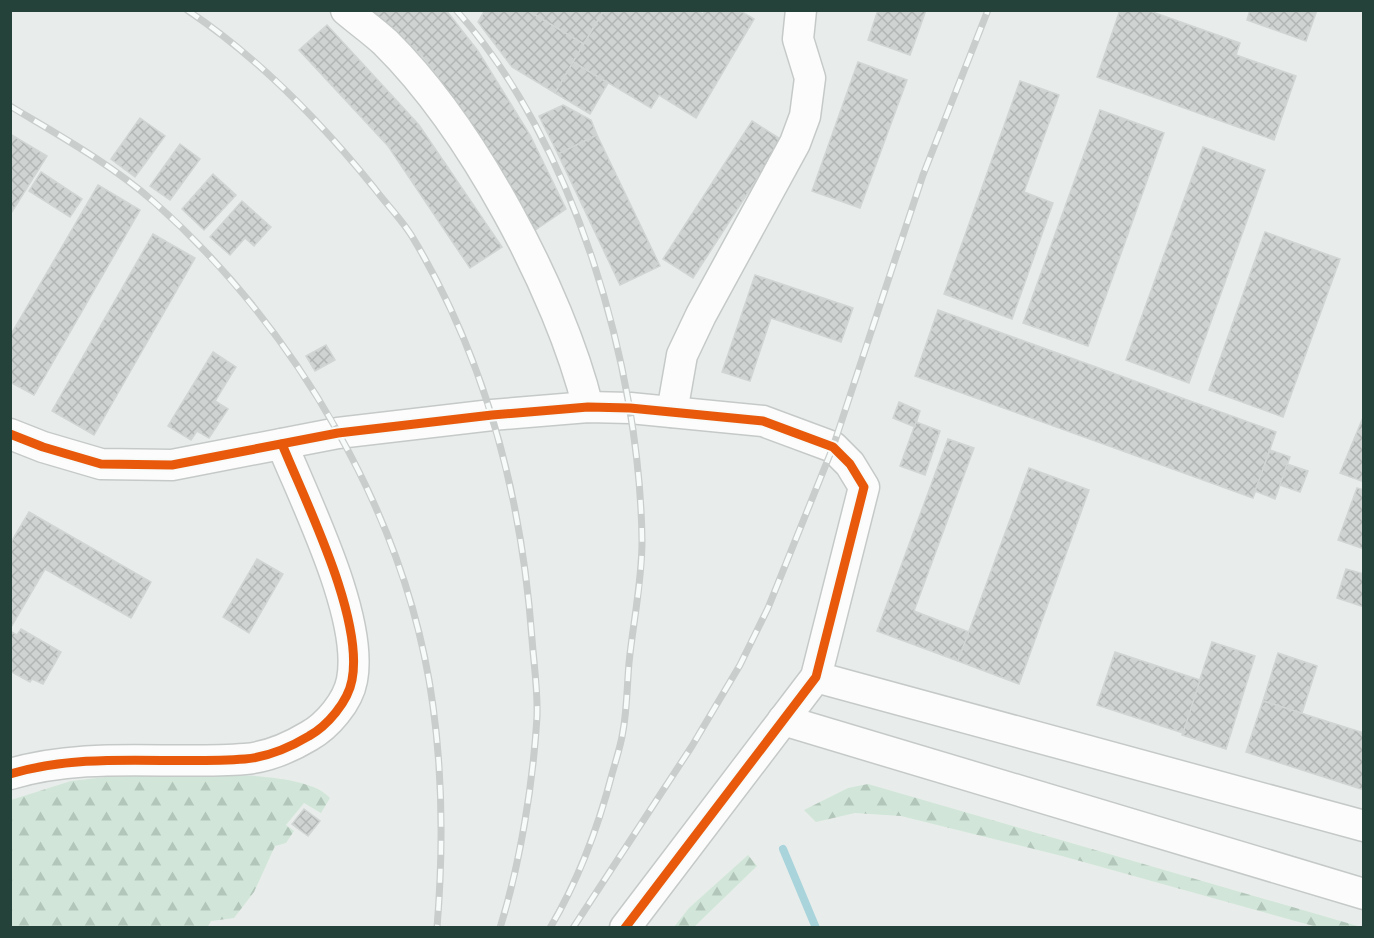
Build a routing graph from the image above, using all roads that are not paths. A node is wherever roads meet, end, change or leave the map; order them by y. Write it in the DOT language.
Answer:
graph roads {
  1 [pos="346,10"];
  2 [pos="801,10"];
  3 [pos="588,407"];
  4 [pos="672,412"];
  5 [pos="10,434"];
  6 [pos="282,444"];
  7 [pos="816,677"];
  8 [pos="783,720"];
  9 [pos="10,774"];
  10 [pos="1364,826"];
  11 [pos="1364,894"];
  12 [pos="625,927"];
  1 -- 3 [label="street"];
  2 -- 4 [label="street"];
  3 -- 4 [label="street"];
  3 -- 6 [label="street"];
  4 -- 7 [label="street"];
  5 -- 6 [label="street"];
  6 -- 9 [label="street"];
  7 -- 8 [label="street"];
  7 -- 10 [label="street"];
  8 -- 11 [label="street"];
  8 -- 12 [label="street"];
}
